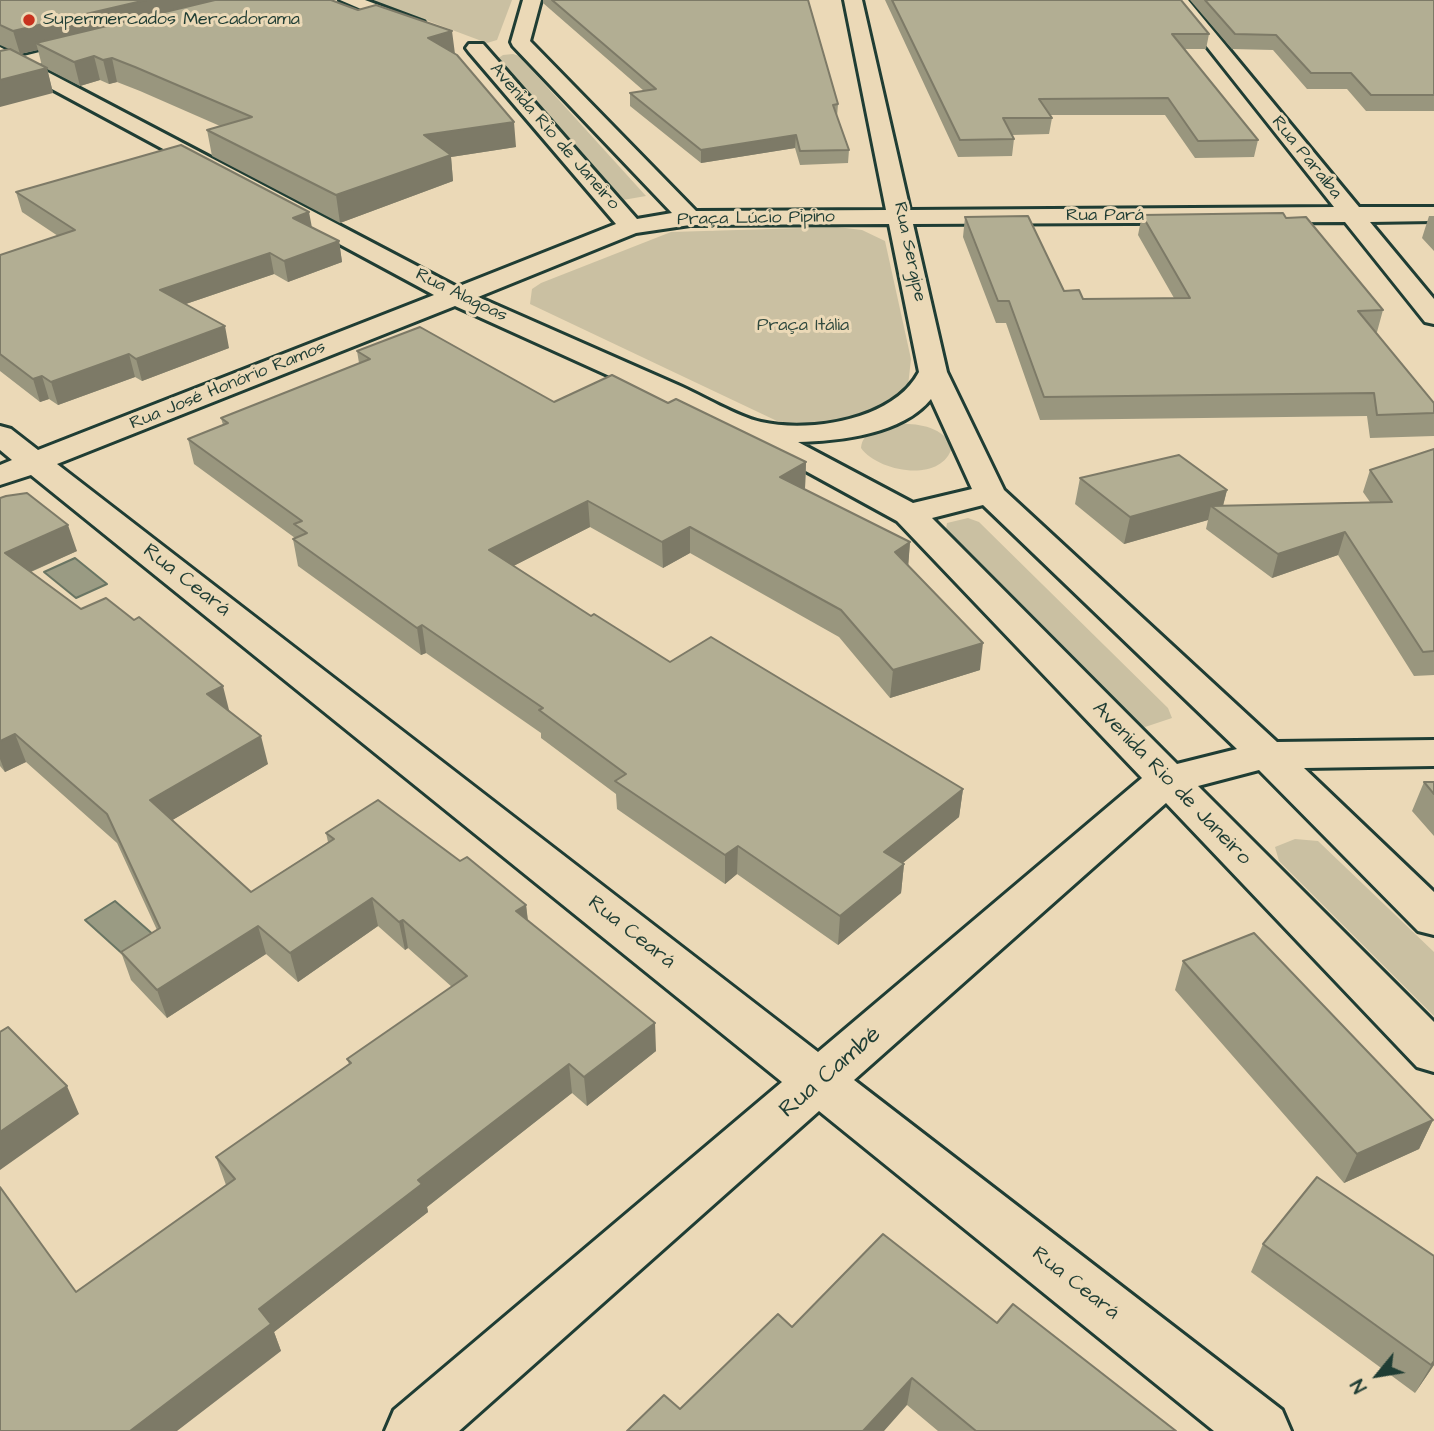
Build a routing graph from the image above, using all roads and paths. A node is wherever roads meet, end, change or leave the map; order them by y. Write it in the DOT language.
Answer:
graph roads {
  1 [pos="349,0"];
  2 [pos="532,0"];
  3 [pos="853,0"];
  4 [pos="1179,0"];
  5 [pos="438,33"];
  6 [pos="111,40"];
  7 [pos="520,42"];
  8 [pos="7,54"];
  9 [pos="1434,214"];
  10 [pos="1352,215"];
  11 [pos="902,217"];
  12 [pos="690,218"];
  13 [pos="631,227"];
  14 [pos="455,296"];
  15 [pos="1434,316"];
  16 [pos="933,372"];
  17 [pos="751,429"];
  18 [pos="0,435"];
  19 [pos="17,469"];
  20 [pos="990,495"];
  21 [pos="909,514"];
  22 [pos="1434,753"];
  23 [pos="1267,755"];
  24 [pos="1166,780"];
  25 [pos="1434,919"];
  26 [pos="1434,1053"];
  27 [pos="820,1083"];
  28 [pos="415,1431"];
  29 [pos="1261,1431"];
  1 -- 5 [label="street"];
  2 -- 7 [label="street"];
  3 -- 11 [label="street, Rua Sergipe"];
  4 -- 10 [label="street, Rua Paraíba"];
  6 -- 8 [label="street"];
  7 -- 12 [label="street, Avenida Rio de Janeiro"];
  7 -- 13 [label="street, Avenida Rio de Janeiro"];
  8 -- 14 [label="street, Rua Alagoas"];
  9 -- 10 [label="street, Rua Pará"];
  10 -- 11 [label="street, Rua Pará"];
  10 -- 15 [label="street, Rua Paraíba"];
  11 -- 12 [label="street, Praça Lúcio Pipino"];
  11 -- 16 [label="street, Rua Sergipe"];
  12 -- 13 [label="street, Praça Lúcio Pipino"];
  13 -- 14 [label="street, Praça Lúcio Pipino"];
  14 -- 17 [label="street, Rua Alagoas"];
  14 -- 19 [label="street, Rua José Honório Ramos"];
  16 -- 17 [label="street"];
  16 -- 20 [label="street, Rua Sergipe"];
  17 -- 21 [label="street, Rua Alagoas"];
  18 -- 19 [label="street, Rua Ceará"];
  19 -- 27 [label="street, Rua Ceará"];
  20 -- 21 [label="street"];
  20 -- 23 [label="street"];
  21 -- 24 [label="street, Avenida Rio de Janeiro"];
  22 -- 23 [label="street, Rua Cambé"];
  23 -- 24 [label="street, Rua Cambé"];
  23 -- 25 [label="street"];
  24 -- 26 [label="street, Avenida Rio de Janeiro"];
  24 -- 27 [label="street, Rua Cambé"];
  27 -- 28 [label="street, Rua Cambé"];
  27 -- 29 [label="street, Rua Ceará"];
}
